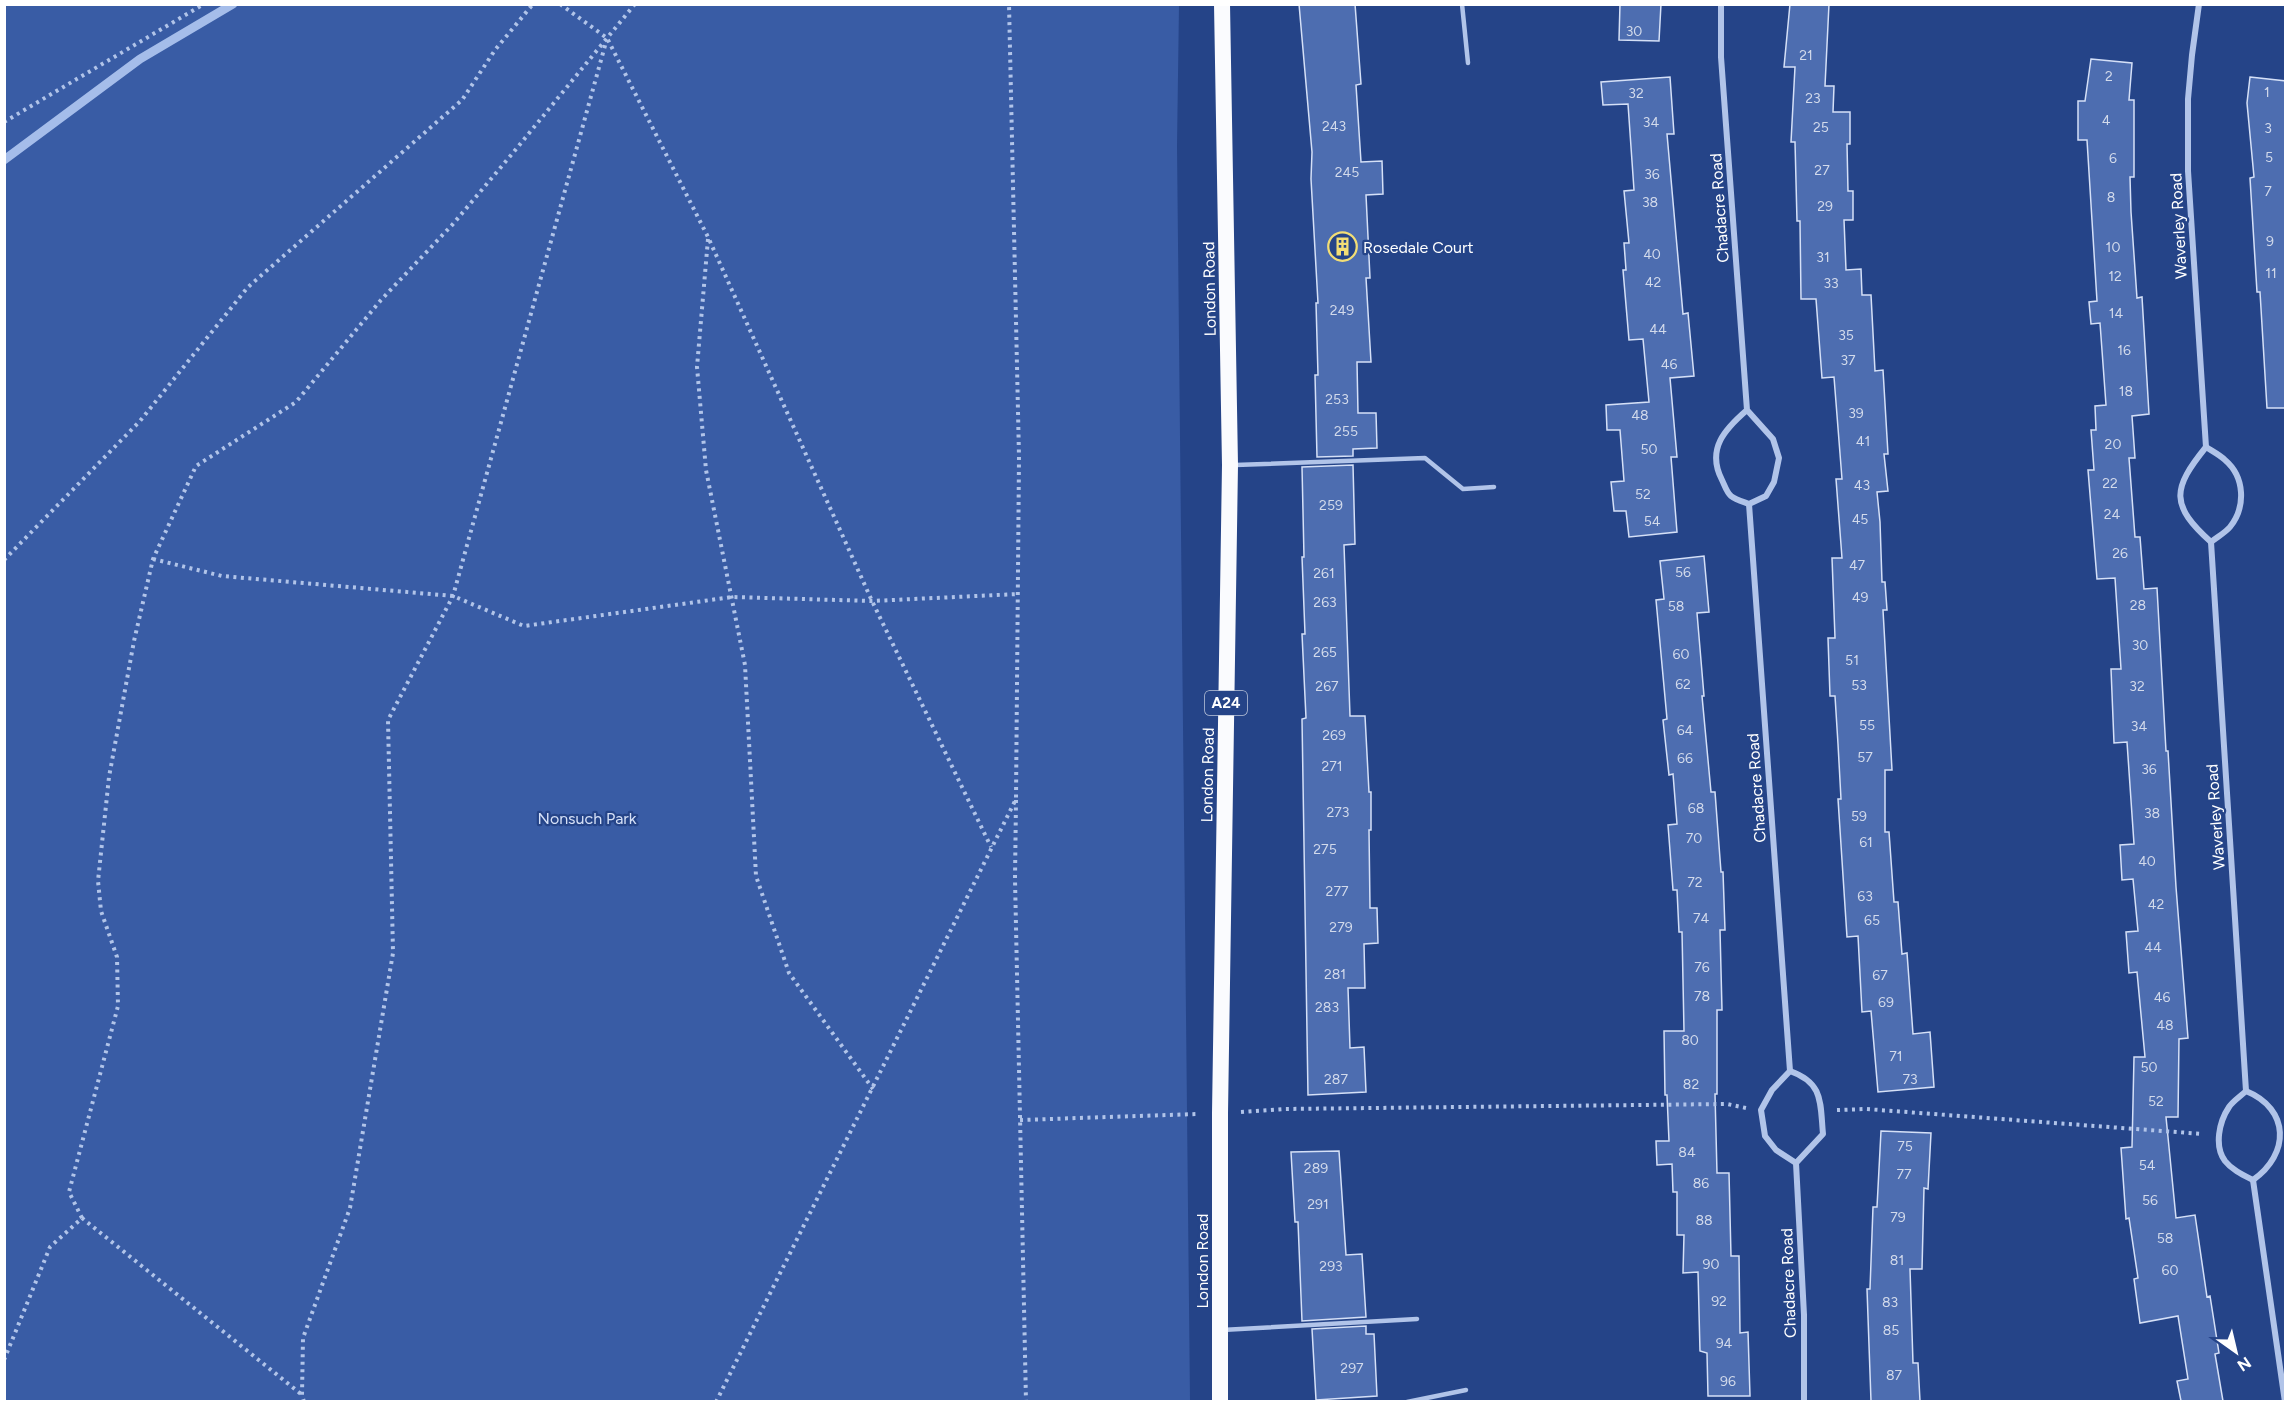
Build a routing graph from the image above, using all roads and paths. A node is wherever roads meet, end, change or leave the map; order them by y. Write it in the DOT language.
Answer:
graph roads {
  1 [pos="204,4"];
  2 [pos="533,4"];
  3 [pos="560,4"];
  4 [pos="635,4"];
  5 [pos="1009,4"];
  6 [pos="1222,4"];
  7 [pos="1462,4"];
  8 [pos="1720,4"];
  9 [pos="2199,4"];
  10 [pos="607,38"];
  11 [pos="1468,63"];
  12 [pos="4,122"];
  13 [pos="708,237"];
  14 [pos="1747,410"];
  15 [pos="2206,447"];
  16 [pos="1230,465"];
  17 [pos="1494,487"];
  18 [pos="1749,504"];
  19 [pos="2211,542"];
  20 [pos="153,559"];
  21 [pos="4,560"];
  22 [pos="1018,594"];
  23 [pos="453,596"];
  24 [pos="732,597"];
  25 [pos="872,600"];
  26 [pos="1016,800"];
  27 [pos="991,848"];
  28 [pos="1790,1071"];
  29 [pos="873,1089"];
  30 [pos="2246,1091"];
  31 [pos="1761,1110"];
  32 [pos="1821,1111"];
  33 [pos="1220,1113"];
  34 [pos="1020,1120"];
  35 [pos="2218,1135"];
  36 [pos="1796,1163"];
  37 [pos="2253,1180"];
  38 [pos="82,1218"];
  39 [pos="1418,1319"];
  40 [pos="1220,1330"];
  41 [pos="4,1360"];
  42 [pos="1466,1390"];
  43 [pos="302,1395"];
  44 [pos="304,1401"];
  45 [pos="716,1401"];
  46 [pos="1026,1401"];
  47 [pos="1220,1401"];
  48 [pos="1407,1401"];
  49 [pos="1804,1401"];
  50 [pos="2285,1401"];
  1 -- 12 [label="path"];
  2 -- 21 [label="path"];
  3 -- 10 [label="path"];
  4 -- 10 [label="path"];
  5 -- 22 [label="path"];
  6 -- 16 [label="highway, London Road / A24"];
  7 -- 11 [label="lane"];
  8 -- 14 [label="street, Chadacre Road"];
  9 -- 15 [label="street, Waverley Road"];
  10 -- 13 [label="path"];
  10 -- 20 [label="path"];
  10 -- 23 [label="path"];
  13 -- 24 [label="path"];
  13 -- 25 [label="path"];
  14 -- 18 [label="street"];
  14 -- 18 [label="street"];
  15 -- 19 [label="street"];
  15 -- 19 [label="street"];
  16 -- 17 [label="lane"];
  16 -- 33 [label="highway, London Road / A24"];
  18 -- 28 [label="street, Chadacre Road"];
  19 -- 30 [label="street, Waverley Road"];
  20 -- 23 [label="path"];
  20 -- 38 [label="path"];
  22 -- 25 [label="path"];
  22 -- 26 [label="path"];
  23 -- 24 [label="path"];
  23 -- 43 [label="path"];
  24 -- 25 [label="path"];
  24 -- 29 [label="path"];
  25 -- 27 [label="path"];
  26 -- 27 [label="path"];
  26 -- 34 [label="path"];
  27 -- 29 [label="path"];
  28 -- 31 [label="street"];
  28 -- 32 [label="street"];
  29 -- 45 [label="path"];
  30 -- 35 [label="street"];
  30 -- 37 [label="street"];
  31 -- 33 [label="path"];
  31 -- 36 [label="street"];
  32 -- 35 [label="path"];
  32 -- 36 [label="street"];
  33 -- 34 [label="path"];
  33 -- 40 [label="highway, London Road / A24"];
  34 -- 46 [label="path"];
  35 -- 37 [label="street"];
  36 -- 49 [label="street, Chadacre Road"];
  37 -- 50 [label="street"];
  38 -- 41 [label="path"];
  38 -- 43 [label="path"];
  39 -- 40 [label="lane"];
  40 -- 47 [label="highway, London Road / A24"];
  42 -- 48 [label="lane"];
  43 -- 44 [label="path"];
}
